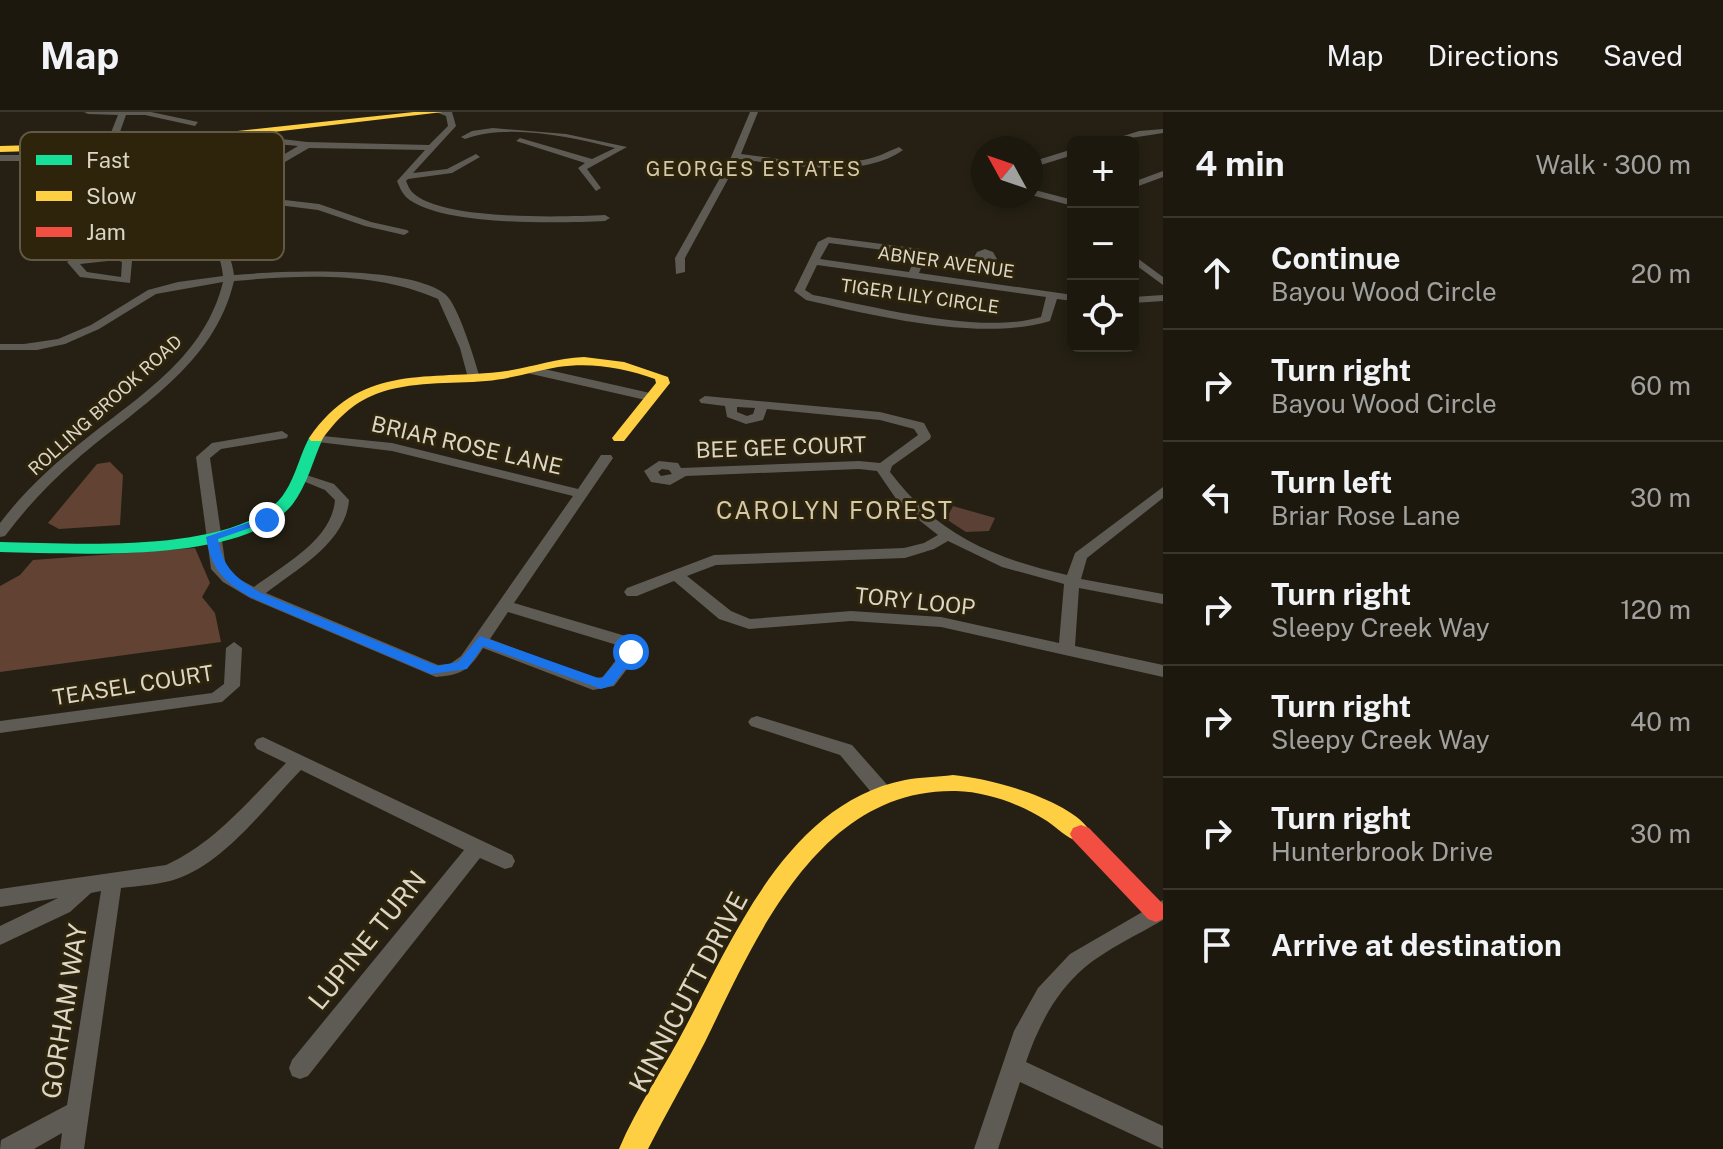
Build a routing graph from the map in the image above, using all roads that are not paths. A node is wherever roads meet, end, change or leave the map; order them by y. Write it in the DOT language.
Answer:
graph roads {
  1 [pos="88,112"];
  2 [pos="383,112"];
  3 [pos="440,112"];
  4 [pos="754,112"];
  5 [pos="123,113"];
  6 [pos="195,124"];
  7 [pos="1163,131"];
  8 [pos="116,132"];
  9 [pos="208,132"];
  10 [pos="228,132"];
  11 [pos="444,133"];
  12 [pos="1138,136"];
  13 [pos="465,137"];
  14 [pos="0,142"];
  15 [pos="20,142"];
  16 [pos="284,143"];
  17 [pos="307,145"];
  18 [pos="20,148"];
  19 [pos="433,148"];
  20 [pos="0,149"];
  21 [pos="899,150"];
  22 [pos="1067,154"];
  23 [pos="734,156"];
  24 [pos="476,157"];
  25 [pos="284,158"];
  26 [pos="1043,161"];
  27 [pos="595,163"];
  28 [pos="1163,174"];
  29 [pos="404,177"];
  30 [pos="1139,183"];
  31 [pos="596,188"];
  32 [pos="1043,195"];
  33 [pos="1067,201"];
  34 [pos="284,203"];
  35 [pos="605,218"];
  36 [pos="404,232"];
  37 [pos="98,260"];
  38 [pos="126,260"];
  39 [pos="226,260"];
  40 [pos="813,261"];
  41 [pos="1139,263"];
  42 [pos="981,265"];
  43 [pos="1163,271"];
  44 [pos="680,272"];
  45 [pos="1151,272"];
  46 [pos="913,275"];
  47 [pos="229,280"];
  48 [pos="126,281"];
  49 [pos="1163,282"];
  50 [pos="976,284"];
  51 [pos="151,293"];
  52 [pos="1052,296"];
  53 [pos="1067,297"];
  54 [pos="1139,301"];
  55 [pos="1160,305"];
  56 [pos="0,347"];
  57 [pos="474,378"];
  58 [pos="705,400"];
  59 [pos="282,435"];
  60 [pos="318,438"];
  61 [pos="619,438"];
  62 [pos="606,458"];
  63 [pos="884,468"];
  64 [pos="680,472"];
  65 [pos="300,477"];
  66 [pos="1163,491"];
  67 [pos="581,494"];
  68 [pos="0,533"];
  69 [pos="948,535"];
  70 [pos="212,537"];
  71 [pos="0,547"];
  72 [pos="675,574"];
  73 [pos="1072,583"];
  74 [pos="632,592"];
  75 [pos="255,594"];
  76 [pos="1163,599"];
  77 [pos="505,606"];
  78 [pos="480,641"];
  79 [pos="234,648"];
  80 [pos="1067,649"];
  81 [pos="1163,671"];
  82 [pos="757,722"];
  83 [pos="0,727"];
  84 [pos="263,744"];
  85 [pos="297,763"];
  86 [pos="883,793"];
  87 [pos="477,848"];
  88 [pos="505,861"];
  89 [pos="112,882"];
  90 [pos="84,887"];
  91 [pos="0,898"];
  92 [pos="1160,910"];
  93 [pos="0,936"];
  94 [pos="1012,1067"];
  95 [pos="300,1068"];
  96 [pos="77,1112"];
  97 [pos="1163,1138"];
  98 [pos="10,1149"];
  99 [pos="72,1149"];
  100 [pos="633,1149"];
  101 [pos="986,1149"];
  1 -- 5 [label="street"];
  2 -- 9 [label="street"];
  3 -- 10 [label="street"];
  3 -- 11 [label="street"];
  4 -- 23 [label="street"];
  5 -- 6 [label="street"];
  5 -- 8 [label="street"];
  7 -- 12 [label="street"];
  11 -- 13 [label="street"];
  11 -- 19 [label="street"];
  13 -- 27 [label="street"];
  13 -- 27 [label="street"];
  14 -- 15 [label="street"];
  16 -- 17 [label="street"];
  17 -- 19 [label="street"];
  17 -- 25 [label="street"];
  18 -- 20 [label="street"];
  19 -- 29 [label="street"];
  21 -- 23 [label="street"];
  22 -- 26 [label="street"];
  23 -- 44 [label="street"];
  24 -- 29 [label="street"];
  27 -- 31 [label="street"];
  28 -- 30 [label="street"];
  29 -- 35 [label="street"];
  32 -- 33 [label="street"];
  34 -- 36 [label="street"];
  37 -- 48 [label="street"];
  38 -- 48 [label="street"];
  39 -- 47 [label="street"];
  40 -- 46 [label="street, ABNER AVENUE"];
  40 -- 46 [label="street"];
  40 -- 52 [label="street, TIGER LILY CIRCLE"];
  41 -- 45 [label="street"];
  42 -- 50 [label="street"];
  43 -- 45 [label="street"];
  45 -- 49 [label="street"];
  46 -- 50 [label="street, ABNER AVENUE"];
  47 -- 51 [label="street"];
  47 -- 57 [label="street"];
  47 -- 68 [label="street, ROLLING BROOK ROAD"];
  48 -- 51 [label="street"];
  50 -- 52 [label="street, ABNER AVENUE"];
  51 -- 56 [label="street"];
  52 -- 53 [label="street, ABNER AVENUE"];
  54 -- 55 [label="street"];
  57 -- 60 [label="street"];
  57 -- 61 [label="street"];
  58 -- 63 [label="street"];
  59 -- 70 [label="street"];
  60 -- 65 [label="street"];
  60 -- 67 [label="street, BRIAR ROSE LANE"];
  62 -- 67 [label="street"];
  63 -- 64 [label="street, BEE GEE COURT"];
  63 -- 69 [label="street"];
  65 -- 70 [label="street"];
  65 -- 75 [label="street"];
  66 -- 73 [label="street"];
  67 -- 77 [label="street, BRIAR ROSE LANE"];
  69 -- 72 [label="street, TORY LOOP"];
  69 -- 73 [label="street"];
  70 -- 71 [label="street"];
  70 -- 75 [label="street"];
  72 -- 74 [label="street, TORY LOOP"];
  72 -- 80 [label="street, TORY LOOP"];
  73 -- 76 [label="street"];
  73 -- 80 [label="street"];
  75 -- 78 [label="street, BRIAR ROSE LANE"];
  77 -- 78 [label="street, BRIAR ROSE LANE"];
  77 -- 78 [label="street"];
  79 -- 83 [label="street, TEASEL COURT"];
  80 -- 81 [label="street, TORY LOOP"];
  82 -- 86 [label="street"];
  84 -- 85 [label="street"];
  85 -- 87 [label="street"];
  85 -- 89 [label="street"];
  86 -- 92 [label="street, KINNICUTT DRIVE"];
  86 -- 100 [label="street, KINNICUTT DRIVE"];
  87 -- 88 [label="street"];
  87 -- 95 [label="street, LUPINE TURN"];
  89 -- 90 [label="street"];
  89 -- 96 [label="street, GORHAM WAY"];
  90 -- 91 [label="street"];
  90 -- 93 [label="street"];
  92 -- 94 [label="street"];
  94 -- 97 [label="street"];
  94 -- 101 [label="street"];
  96 -- 98 [label="street"];
  96 -- 99 [label="street, GORHAM WAY"];
}
